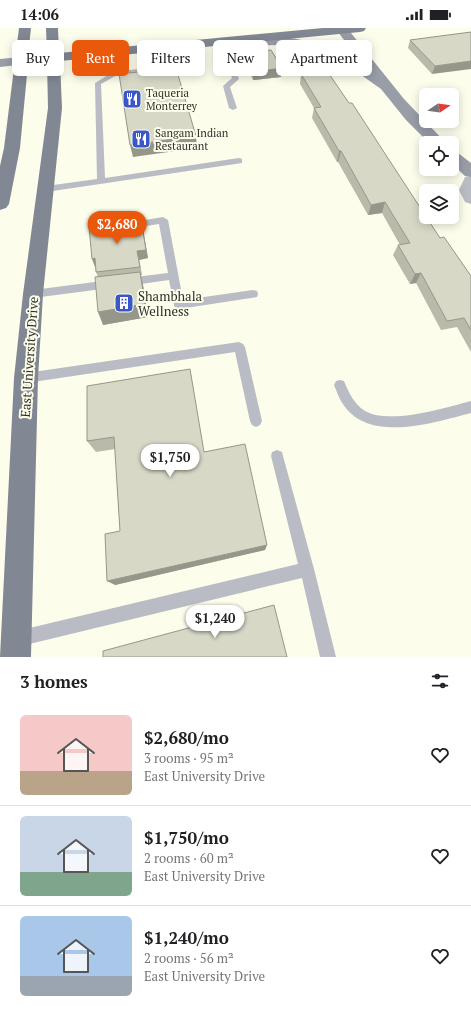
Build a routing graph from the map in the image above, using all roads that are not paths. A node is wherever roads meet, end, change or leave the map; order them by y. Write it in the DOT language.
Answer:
graph roads {
  1 [pos="25,28"];
  2 [pos="52,28"];
  3 [pos="360,28"];
  4 [pos="342,29"];
  5 [pos="24,40"];
  6 [pos="52,40"];
  7 [pos="268,41"];
  8 [pos="205,43"];
  9 [pos="137,50"];
  10 [pos="64,57"];
  11 [pos="12,62"];
  12 [pos="0,63"];
  13 [pos="137,70"];
  14 [pos="19,76"];
  15 [pos="53,76"];
  16 [pos="235,76"];
  17 [pos="386,86"];
  18 [pos="233,108"];
  19 [pos="430,136"];
  20 [pos="239,161"];
  21 [pos="459,162"];
  22 [pos="471,172"];
  23 [pos="101,181"];
  24 [pos="471,181"];
  25 [pos="46,189"];
  26 [pos="471,198"];
  27 [pos="0,204"];
  28 [pos="114,228"];
  29 [pos="173,276"];
  30 [pos="33,294"];
  31 [pos="253,294"];
  32 [pos="26,378"];
  33 [pos="340,386"];
  34 [pos="471,407"];
  35 [pos="256,422"];
  36 [pos="277,456"];
  37 [pos="307,569"];
  38 [pos="16,648"];
  39 [pos="328,657"];
  1 -- 5 [label="main road"];
  2 -- 6 [label="main road, East University Drive"];
  3 -- 4 [label="main road"];
  4 -- 8 [label="main road"];
  4 -- 17 [label="main road"];
  7 -- 17 [label="main road"];
  9 -- 10 [label="main road"];
  11 -- 12 [label="main road"];
  13 -- 23 [label="lane"];
  14 -- 27 [label="main road"];
  15 -- 25 [label="main road, East University Drive"];
  16 -- 18 [label="lane"];
  17 -- 19 [label="main road"];
  20 -- 23 [label="lane"];
  21 -- 22 [label="main road"];
  23 -- 25 [label="lane"];
  24 -- 26 [label="street"];
  25 -- 30 [label="main road, East University Drive"];
  28 -- 29 [label="lane"];
  29 -- 30 [label="lane"];
  29 -- 31 [label="lane"];
  30 -- 32 [label="main road, East University Drive"];
  32 -- 35 [label="lane"];
  32 -- 38 [label="main road, East University Drive"];
  33 -- 34 [label="lane"];
  36 -- 37 [label="lane"];
  37 -- 38 [label="lane"];
  37 -- 39 [label="lane"];
}
